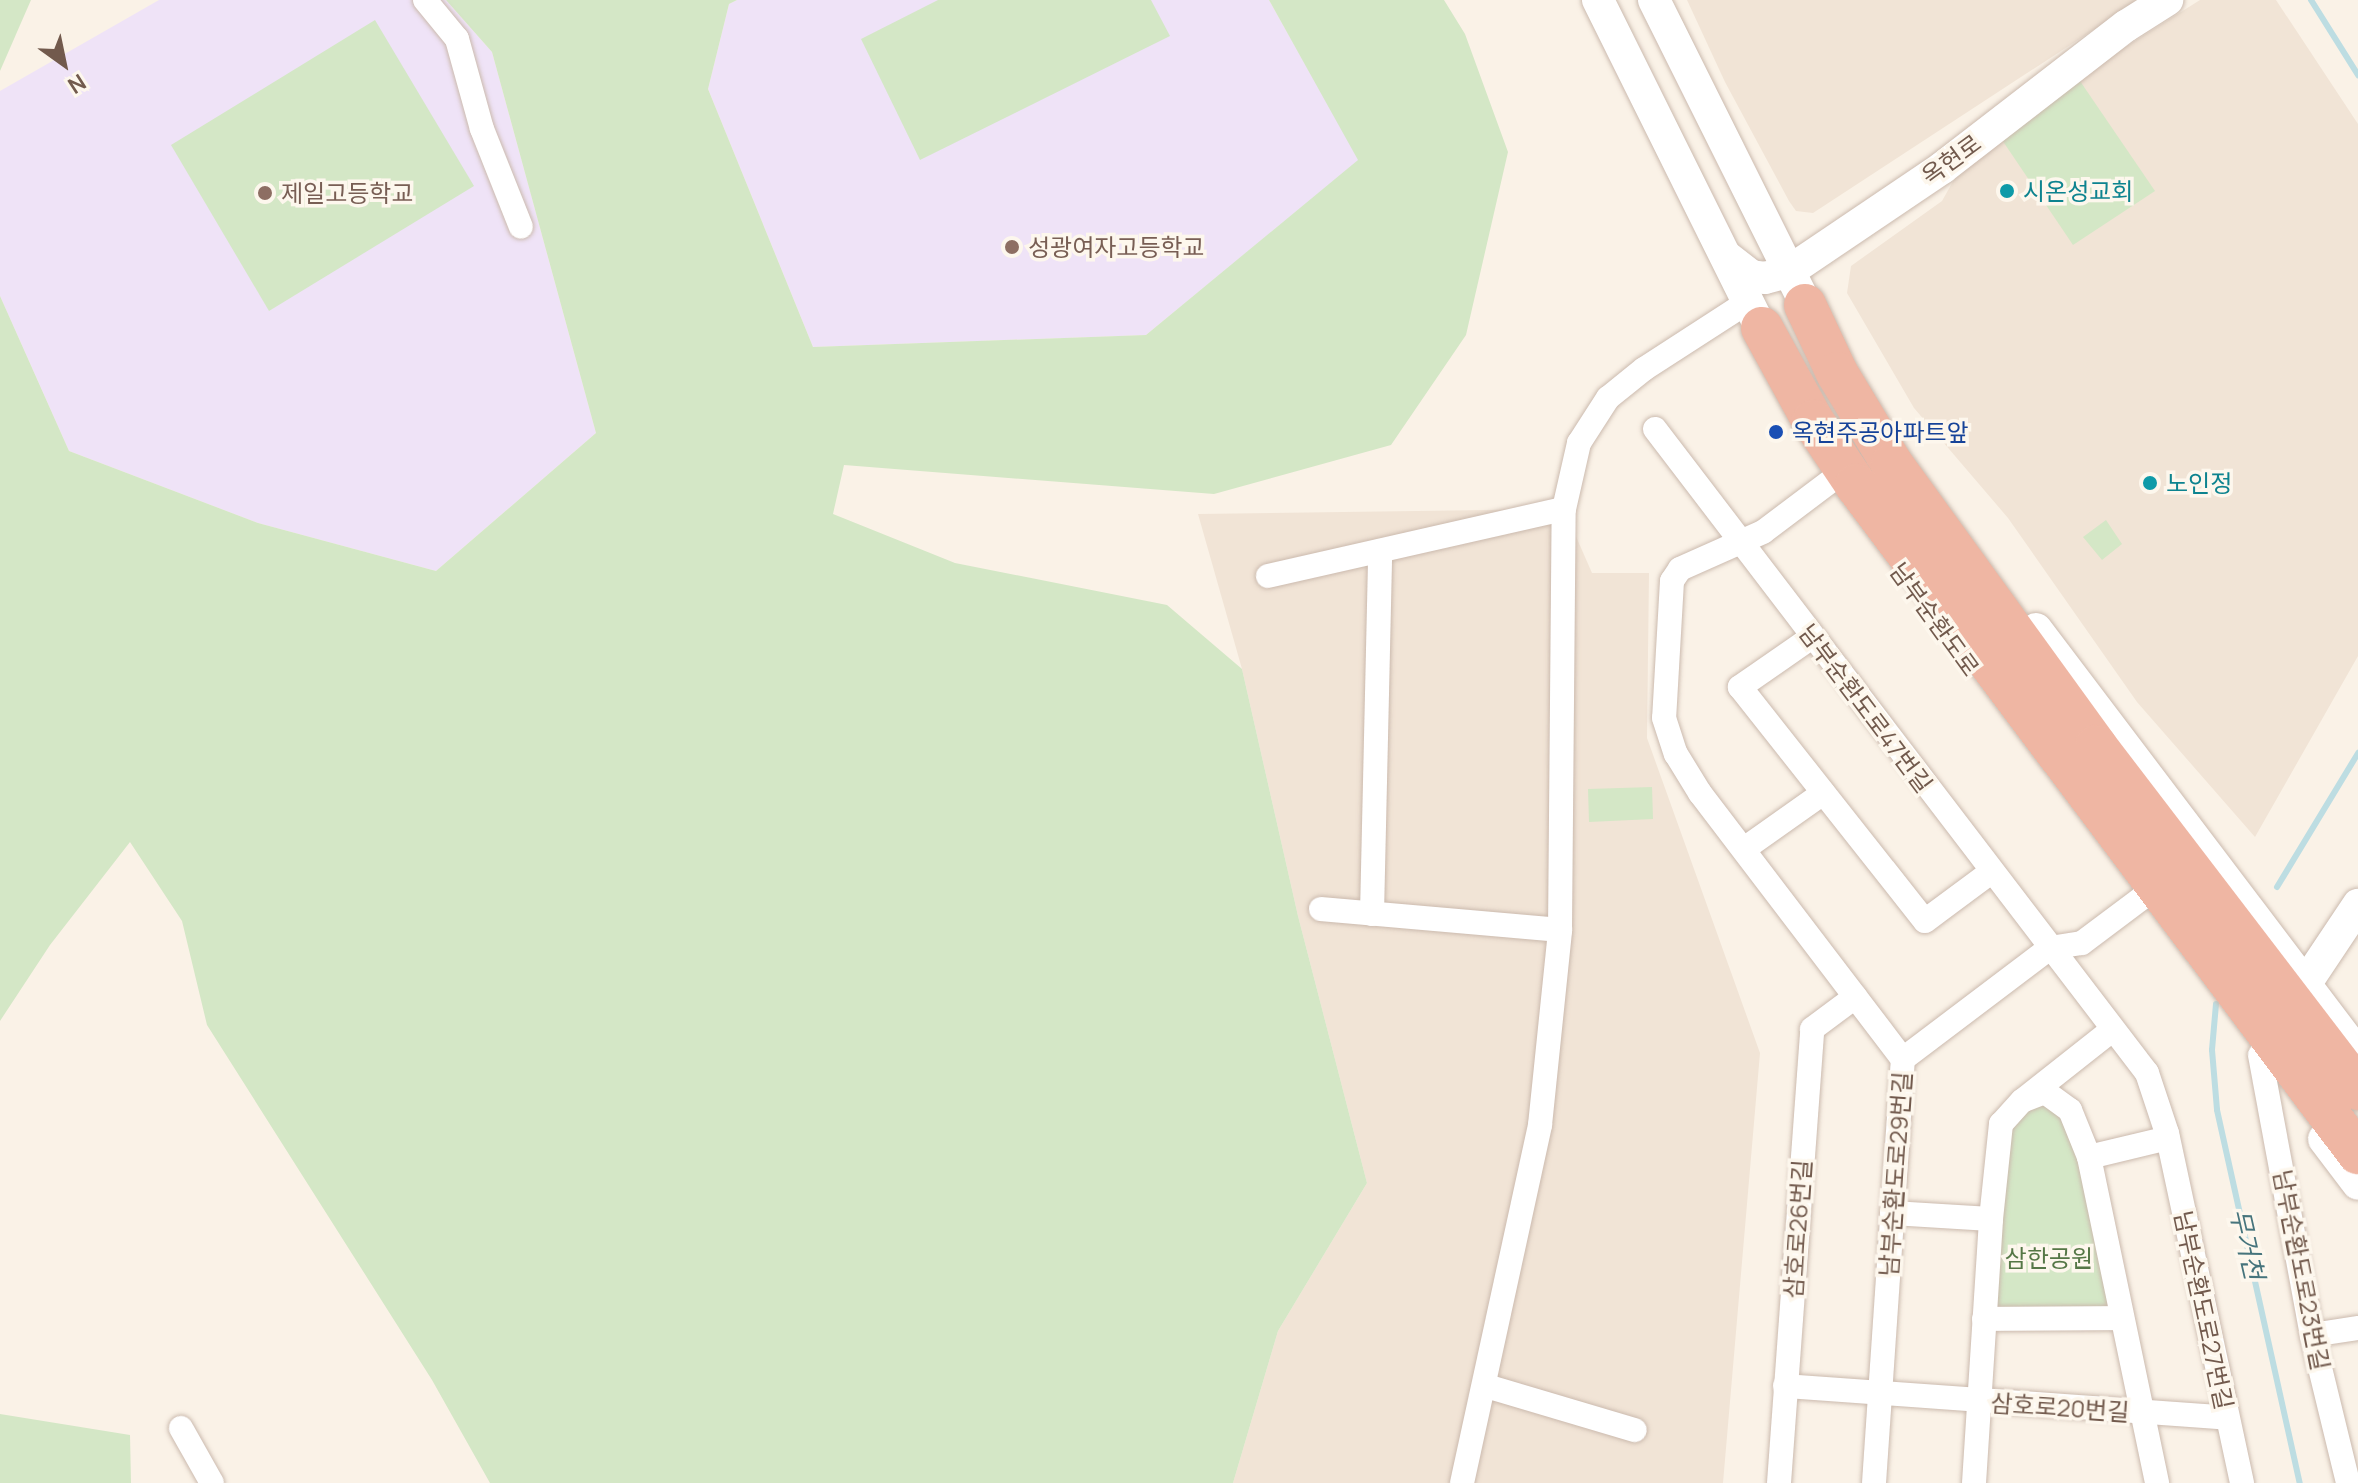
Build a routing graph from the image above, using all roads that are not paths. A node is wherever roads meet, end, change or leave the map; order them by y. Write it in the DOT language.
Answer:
graph roads {
  1 [pos="425,0"];
  2 [pos="1598,0"];
  3 [pos="1654,0"];
  4 [pos="2167,0"];
  5 [pos="521,227"];
  6 [pos="1727,257"];
  7 [pos="1797,288"];
  8 [pos="1755,315"];
  9 [pos="1655,429"];
  10 [pos="1836,477"];
  11 [pos="1564,509"];
  12 [pos="1742,544"];
  13 [pos="1380,551"];
  14 [pos="1268,576"];
  15 [pos="1812,637"];
  16 [pos="1823,793"];
  17 [pos="1744,849"];
  18 [pos="1991,872"];
  19 [pos="2142,898"];
  20 [pos="2358,905"];
  21 [pos="1321,909"];
  22 [pos="1372,914"];
  23 [pos="1560,930"];
  24 [pos="2050,948"];
  25 [pos="2306,983"];
  26 [pos="1855,997"];
  27 [pos="2112,1030"];
  28 [pos="2358,1054"];
  29 [pos="2260,1055"];
  30 [pos="1903,1059"];
  31 [pos="2358,1089"];
  32 [pos="2022,1101"];
  33 [pos="2168,1138"];
  34 [pos="2358,1153"];
  35 [pos="2089,1157"];
  36 [pos="2358,1184"];
  37 [pos="1892,1213"];
  38 [pos="1991,1219"];
  39 [pos="2122,1318"];
  40 [pos="1984,1319"];
  41 [pos="2358,1328"];
  42 [pos="2312,1335"];
  43 [pos="1486,1386"];
  44 [pos="1785,1386"];
  45 [pos="1880,1394"];
  46 [pos="1978,1401"];
  47 [pos="2142,1413"];
  48 [pos="2227,1418"];
  49 [pos="181,1428"];
  50 [pos="1635,1430"];
  51 [pos="212,1483"];
  52 [pos="1462,1483"];
  53 [pos="1779,1483"];
  54 [pos="1874,1483"];
  55 [pos="1974,1483"];
  56 [pos="2157,1483"];
  57 [pos="2242,1483"];
  58 [pos="2348,1483"];
  1 -- 5 [label="street"];
  2 -- 6 [label="main road, 남부순환도로"];
  3 -- 7 [label="main road"];
  4 -- 7 [label="main road, 옥현로"];
  6 -- 7 [label="main road"];
  6 -- 8 [label="main road, 남부순환도로"];
  7 -- 25 [label="main road"];
  7 -- 31 [label="highway"];
  8 -- 10 [label="main road, 남부순환도로"];
  8 -- 11 [label="street"];
  8 -- 34 [label="highway"];
  9 -- 12 [label="street, 남부순환도로47번길"];
  10 -- 12 [label="street"];
  10 -- 19 [label="main road, 남부순환도로"];
  11 -- 13 [label="street"];
  11 -- 23 [label="street"];
  12 -- 15 [label="street, 남부순환도로47번길"];
  12 -- 17 [label="street"];
  13 -- 14 [label="street"];
  13 -- 22 [label="street"];
  15 -- 16 [label="street"];
  15 -- 18 [label="street, 남부순환도로47번길"];
  16 -- 17 [label="street"];
  16 -- 18 [label="street"];
  17 -- 26 [label="street"];
  18 -- 24 [label="street, 남부순환도로47번길"];
  19 -- 24 [label="street, 남부순환도로29번길"];
  19 -- 29 [label="main road, 남부순환도로"];
  20 -- 25 [label="main road"];
  21 -- 22 [label="street"];
  22 -- 23 [label="street"];
  23 -- 43 [label="street"];
  24 -- 27 [label="street, 남부순환도로47번길"];
  24 -- 30 [label="street, 남부순환도로29번길"];
  25 -- 28 [label="main road"];
  26 -- 30 [label="street"];
  26 -- 44 [label="street, 삼호로26번길"];
  27 -- 32 [label="street, 삼호로20번길"];
  27 -- 33 [label="street, 남부순환도로27번길"];
  29 -- 36 [label="main road, 남부순환도로"];
  29 -- 42 [label="street, 남부순환도로23번길"];
  30 -- 37 [label="street, 남부순환도로29번길"];
  32 -- 35 [label="street"];
  32 -- 38 [label="street, 삼호로20번길"];
  33 -- 35 [label="street"];
  33 -- 48 [label="street, 남부순환도로27번길"];
  35 -- 39 [label="street"];
  37 -- 38 [label="street"];
  37 -- 45 [label="street, 남부순환도로29번길"];
  38 -- 40 [label="street, 삼호로20번길"];
  39 -- 40 [label="street"];
  39 -- 47 [label="street"];
  40 -- 46 [label="street, 삼호로20번길"];
  41 -- 42 [label="street"];
  42 -- 58 [label="street, 남부순환도로23번길"];
  43 -- 50 [label="street"];
  43 -- 52 [label="street"];
  44 -- 45 [label="street"];
  44 -- 53 [label="street, 삼호로26번길"];
  45 -- 46 [label="street"];
  45 -- 54 [label="street, 남부순환도로29번길"];
  46 -- 47 [label="street, 삼호로20번길"];
  46 -- 55 [label="street, 삼호로20번길"];
  47 -- 48 [label="street, 삼호로20번길"];
  47 -- 56 [label="street"];
  48 -- 57 [label="street, 남부순환도로27번길"];
  49 -- 51 [label="street"];
}
